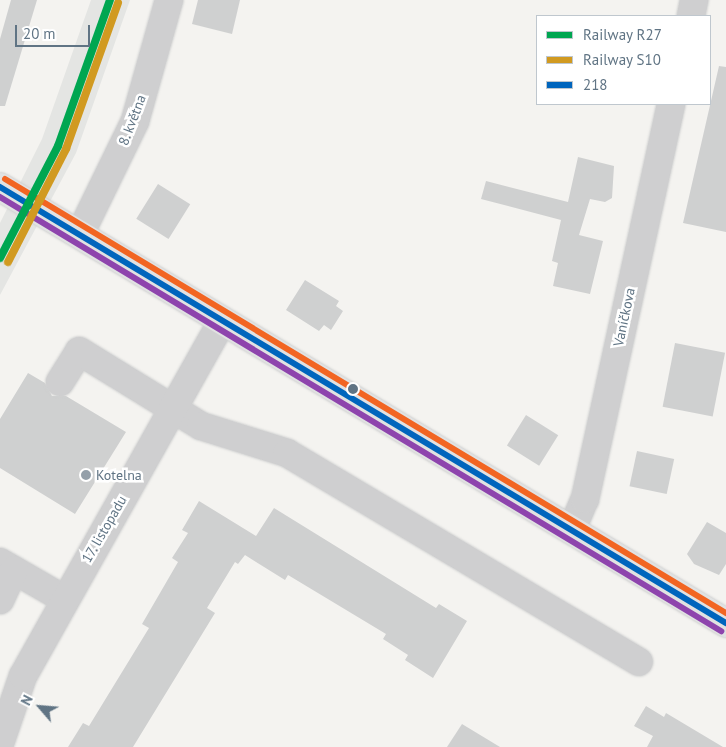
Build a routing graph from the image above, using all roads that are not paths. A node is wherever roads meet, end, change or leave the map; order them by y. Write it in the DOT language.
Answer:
graph roads {
  1 [pos="170,0"];
  2 [pos="694,0"];
  3 [pos="691,15"];
  4 [pos="671,105"];
  5 [pos="0,187"];
  6 [pos="80,234"];
  7 [pos="222,321"];
  8 [pos="60,382"];
  9 [pos="172,408"];
  10 [pos="572,529"];
  11 [pos="7,566"];
  12 [pos="64,599"];
  13 [pos="0,600"];
  14 [pos="726,622"];
  15 [pos="639,662"];
  16 [pos="0,743"];
  1 -- 6 [label="street, 8. května"];
  2 -- 3 [label="street"];
  4 -- 10 [label="street, Vaníčkova"];
  5 -- 6 [label="main road"];
  6 -- 7 [label="main road"];
  7 -- 9 [label="street, 17. listopadu"];
  7 -- 10 [label="main road"];
  8 -- 9 [label="street"];
  9 -- 12 [label="street, 17. listopadu"];
  9 -- 15 [label="street"];
  10 -- 14 [label="main road"];
  11 -- 12 [label="street"];
  11 -- 13 [label="street"];
  12 -- 16 [label="street, 17. listopadu"];
}
